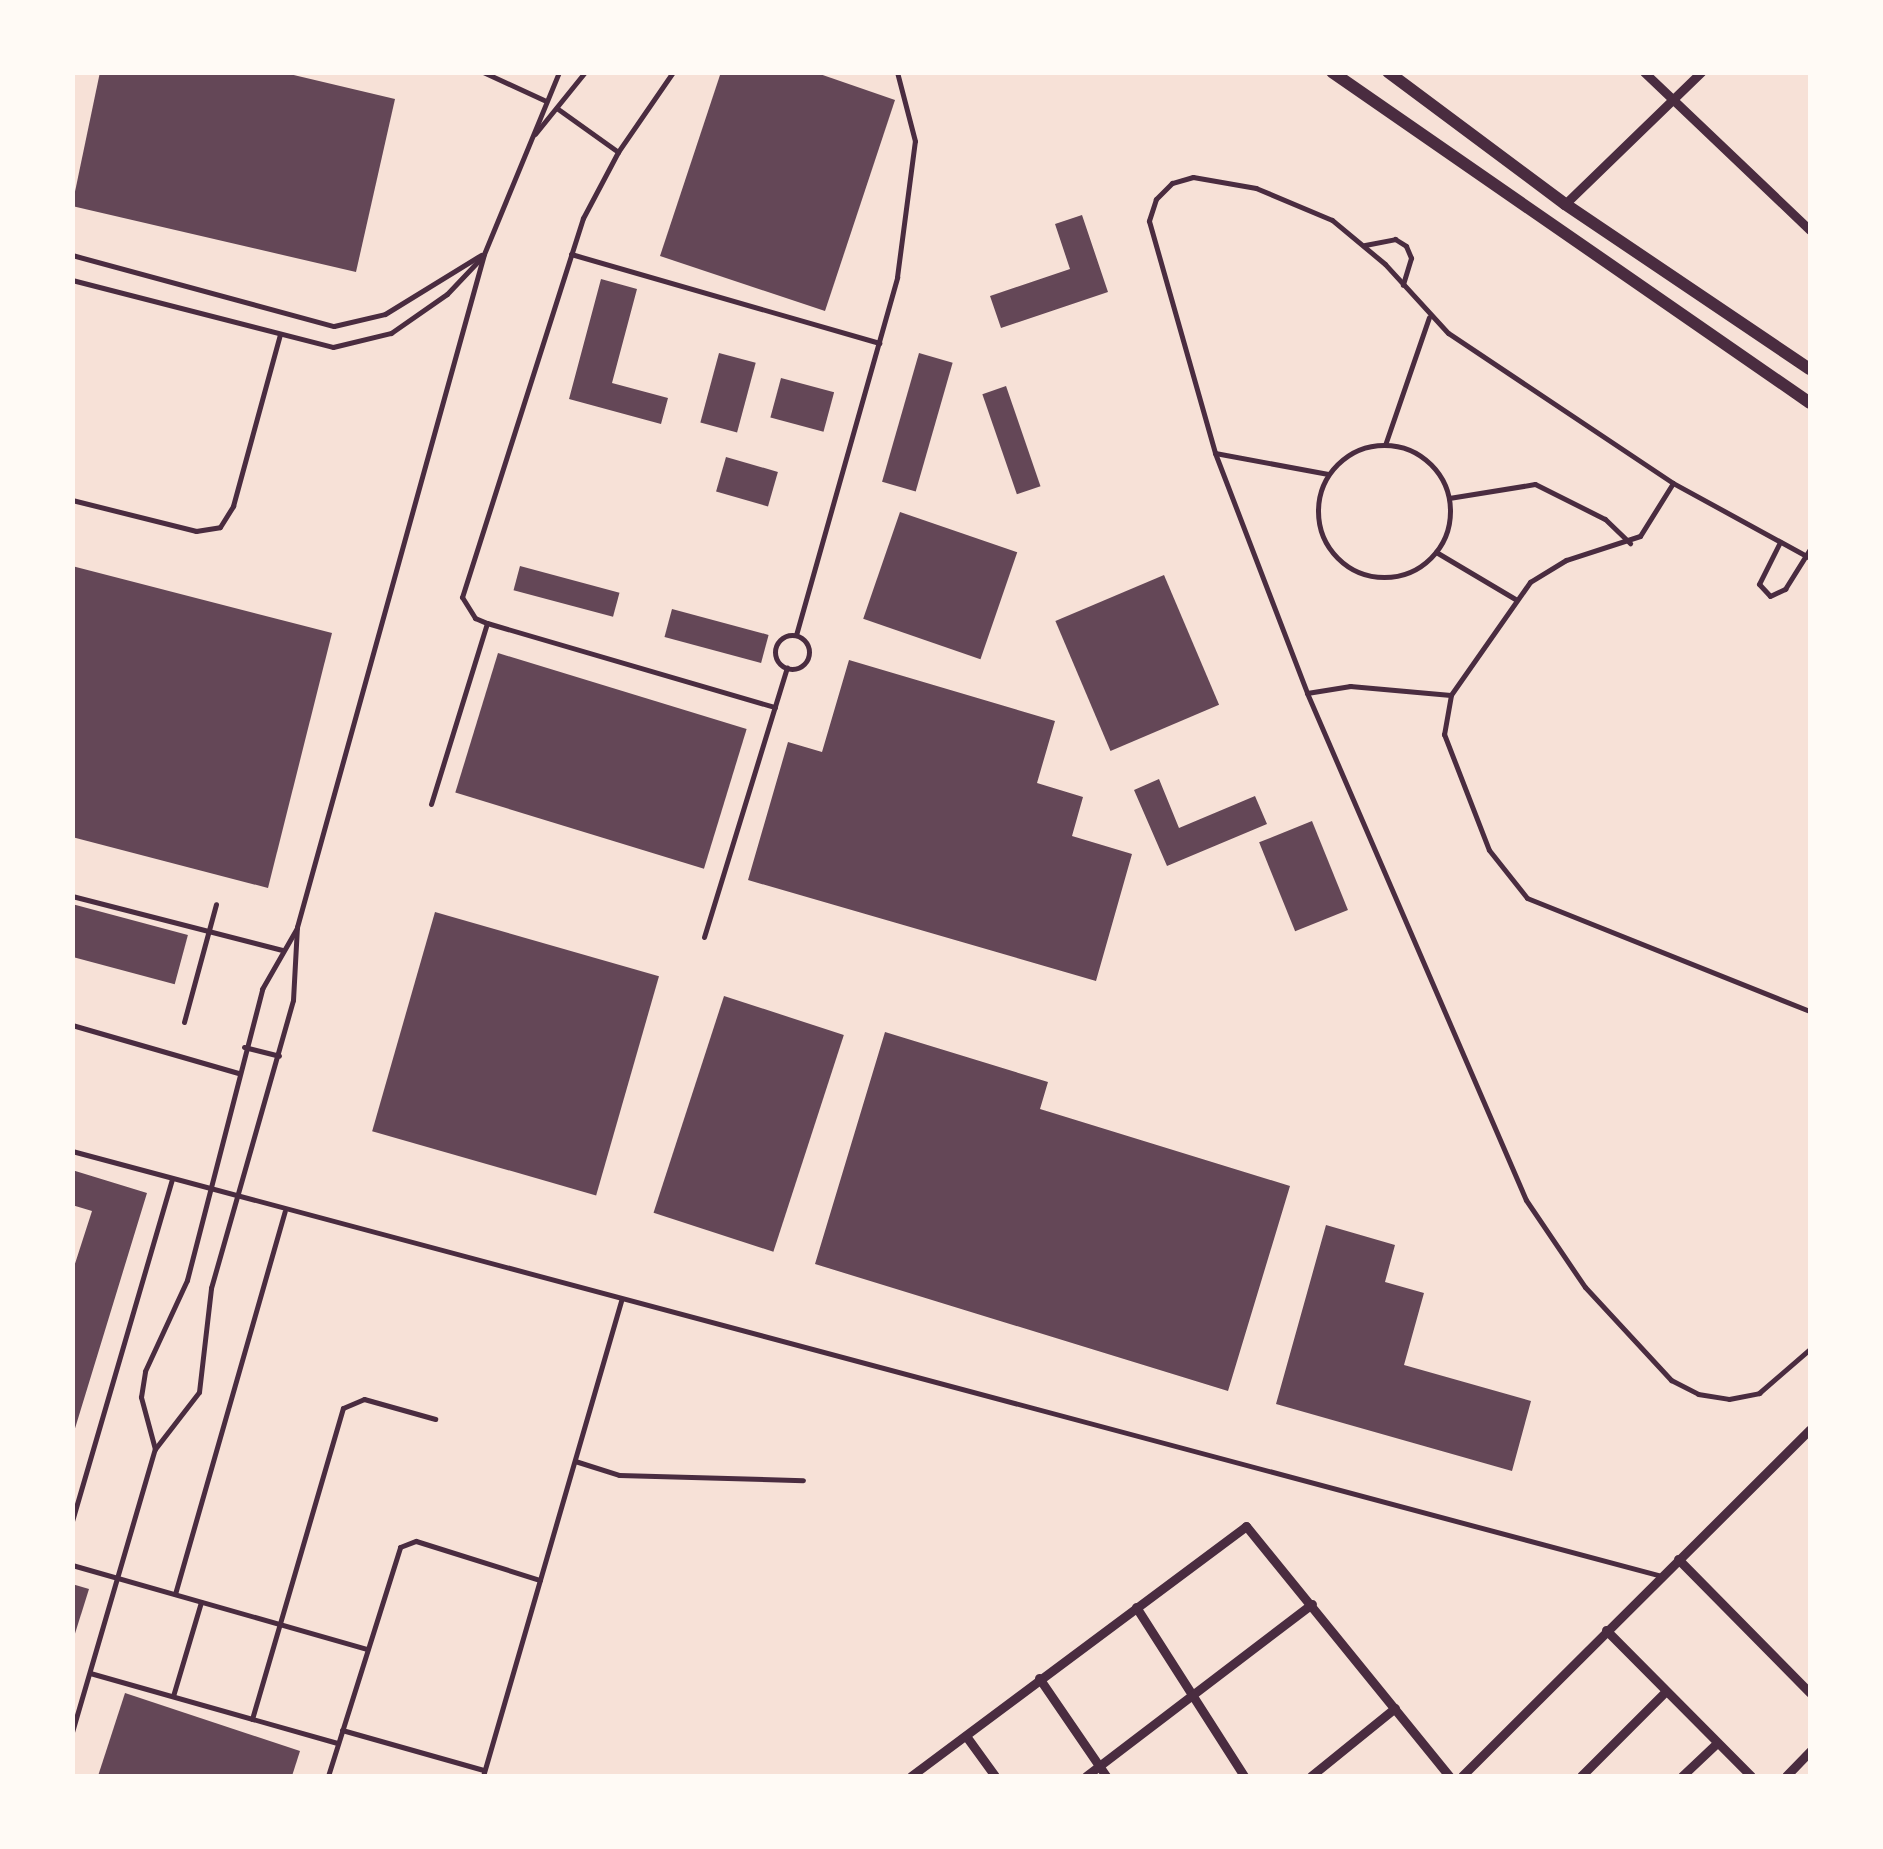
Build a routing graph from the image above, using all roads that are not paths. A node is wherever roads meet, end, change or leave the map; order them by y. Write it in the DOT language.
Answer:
graph roads {
  1 [pos="483,72"];
  2 [pos="560,72"];
  3 [pos="585,72"];
  4 [pos="673,72"];
  5 [pos="897,72"];
  6 [pos="1332,72"];
  7 [pos="1388,72"];
  8 [pos="1644,72"];
  9 [pos="1701,72"];
  10 [pos="545,100"];
  11 [pos="1672,100"];
  12 [pos="558,109"];
  13 [pos="533,136"];
  14 [pos="618,152"];
  15 [pos="1565,204"];
  16 [pos="1810,230"];
  17 [pos="1365,245"];
  18 [pos="484,254"];
  19 [pos="571,254"];
  20 [pos="72,256"];
  21 [pos="72,280"];
  22 [pos="1403,286"];
  23 [pos="1429,318"];
  24 [pos="280,334"];
  25 [pos="879,343"];
  26 [pos="1810,369"];
  27 [pos="1810,402"];
  28 [pos="1385,445"];
  29 [pos="1214,452"];
  30 [pos="1328,474"];
  31 [pos="1672,483"];
  32 [pos="1449,498"];
  33 [pos="72,500"];
  34 [pos="1780,542"];
  35 [pos="1630,543"];
  36 [pos="1810,548"];
  37 [pos="1436,552"];
  38 [pos="1808,556"];
  39 [pos="1517,600"];
  40 [pos="488,623"];
  41 [pos="796,635"];
  42 [pos="787,668"];
  43 [pos="1307,693"];
  44 [pos="1451,694"];
  45 [pos="775,708"];
  46 [pos="430,804"];
  47 [pos="72,896"];
  48 [pos="216,904"];
  49 [pos="297,927"];
  50 [pos="208,931"];
  51 [pos="704,938"];
  52 [pos="282,950"];
  53 [pos="1810,1012"];
  54 [pos="184,1022"];
  55 [pos="72,1024"];
  56 [pos="244,1047"];
  57 [pos="278,1056"];
  58 [pos="238,1073"];
  59 [pos="72,1150"];
  60 [pos="172,1180"];
  61 [pos="209,1191"];
  62 [pos="236,1198"];
  63 [pos="285,1212"];
  64 [pos="621,1300"];
  65 [pos="1810,1349"];
  66 [pos="435,1419"];
  67 [pos="1810,1429"];
  68 [pos="154,1449"];
  69 [pos="575,1460"];
  70 [pos="803,1480"];
  71 [pos="72,1520"];
  72 [pos="1678,1559"];
  73 [pos="72,1565"];
  74 [pos="1661,1576"];
  75 [pos="117,1578"];
  76 [pos="540,1580"];
  77 [pos="174,1594"];
  78 [pos="200,1602"];
  79 [pos="1312,1604"];
  80 [pos="1136,1607"];
  81 [pos="279,1624"];
  82 [pos="1606,1630"];
  83 [pos="367,1649"];
  84 [pos="90,1673"];
  85 [pos="1040,1678"];
  86 [pos="1666,1691"];
  87 [pos="1810,1694"];
  88 [pos="173,1696"];
  89 [pos="1193,1698"];
  90 [pos="1395,1708"];
  91 [pos="252,1719"];
  92 [pos="342,1730"];
  93 [pos="72,1732"];
  94 [pos="966,1736"];
  95 [pos="338,1743"];
  96 [pos="1718,1743"];
  97 [pos="1810,1752"];
  98 [pos="1099,1766"];
  99 [pos="484,1773"];
  100 [pos="328,1776"];
  101 [pos="912,1776"];
  102 [pos="995,1776"];
  103 [pos="1086,1776"];
  104 [pos="1106,1776"];
  105 [pos="1244,1776"];
  106 [pos="1311,1776"];
  107 [pos="1449,1776"];
  108 [pos="1462,1776"];
  109 [pos="1581,1776"];
  110 [pos="1682,1776"];
  111 [pos="1751,1776"];
  112 [pos="1786,1776"];
  1 -- 10 [label="lane"];
  2 -- 10 [label="lane"];
  3 -- 12 [label="lane"];
  4 -- 14 [label="lane"];
  5 -- 25 [label="lane"];
  6 -- 27 [label="main road"];
  7 -- 15 [label="main road"];
  8 -- 11 [label="street"];
  9 -- 11 [label="street"];
  10 -- 13 [label="lane"];
  11 -- 15 [label="street"];
  11 -- 16 [label="street"];
  12 -- 13 [label="lane"];
  12 -- 14 [label="lane"];
  13 -- 18 [label="lane"];
  14 -- 19 [label="lane"];
  15 -- 26 [label="main road"];
  17 -- 22 [label="lane"];
  17 -- 22 [label="lane"];
  17 -- 29 [label="lane"];
  18 -- 20 [label="lane"];
  18 -- 24 [label="lane"];
  18 -- 49 [label="lane"];
  19 -- 25 [label="lane"];
  19 -- 40 [label="lane"];
  21 -- 24 [label="lane"];
  22 -- 23 [label="lane"];
  23 -- 28 [label="lane"];
  23 -- 31 [label="lane"];
  24 -- 33 [label="lane"];
  25 -- 41 [label="lane"];
  28 -- 30 [label="lane"];
  28 -- 32 [label="lane"];
  29 -- 30 [label="lane"];
  29 -- 43 [label="lane"];
  30 -- 37 [label="lane"];
  31 -- 34 [label="lane"];
  31 -- 35 [label="lane"];
  32 -- 35 [label="lane"];
  32 -- 37 [label="lane"];
  34 -- 38 [label="lane"];
  34 -- 38 [label="lane"];
  35 -- 39 [label="lane"];
  36 -- 38 [label="lane"];
  37 -- 39 [label="lane"];
  39 -- 44 [label="lane"];
  40 -- 45 [label="lane"];
  40 -- 46 [label="lane"];
  41 -- 42 [label="lane"];
  41 -- 42 [label="lane"];
  42 -- 45 [label="lane"];
  43 -- 44 [label="lane"];
  43 -- 65 [label="lane"];
  44 -- 53 [label="lane"];
  45 -- 51 [label="lane"];
  47 -- 50 [label="lane"];
  48 -- 50 [label="lane"];
  49 -- 52 [label="lane"];
  49 -- 57 [label="lane"];
  50 -- 52 [label="lane"];
  50 -- 54 [label="lane"];
  52 -- 56 [label="lane"];
  55 -- 58 [label="lane"];
  56 -- 57 [label="lane"];
  56 -- 58 [label="lane"];
  57 -- 62 [label="lane"];
  58 -- 61 [label="lane"];
  59 -- 60 [label="lane"];
  60 -- 61 [label="lane"];
  60 -- 71 [label="lane"];
  61 -- 62 [label="lane"];
  61 -- 68 [label="lane"];
  62 -- 63 [label="lane"];
  62 -- 68 [label="lane"];
  63 -- 64 [label="lane"];
  63 -- 77 [label="lane"];
  64 -- 69 [label="lane"];
  64 -- 74 [label="lane"];
  66 -- 81 [label="lane"];
  67 -- 72 [label="street"];
  68 -- 75 [label="lane"];
  69 -- 70 [label="lane"];
  69 -- 76 [label="lane"];
  72 -- 74 [label="street"];
  72 -- 87 [label="street"];
  73 -- 75 [label="lane"];
  74 -- 82 [label="street"];
  75 -- 77 [label="lane"];
  75 -- 84 [label="lane"];
  76 -- 83 [label="lane"];
  76 -- 99 [label="lane"];
  77 -- 78 [label="lane"];
  78 -- 81 [label="lane"];
  78 -- 88 [label="lane"];
  79 -- 80 [label="street"];
  79 -- 89 [label="street"];
  79 -- 90 [label="street"];
  80 -- 85 [label="street"];
  80 -- 89 [label="street"];
  81 -- 83 [label="lane"];
  81 -- 91 [label="lane"];
  82 -- 86 [label="street"];
  82 -- 108 [label="street"];
  83 -- 92 [label="lane"];
  84 -- 88 [label="lane"];
  84 -- 93 [label="lane"];
  85 -- 94 [label="street"];
  85 -- 98 [label="street"];
  86 -- 96 [label="street"];
  86 -- 109 [label="street"];
  88 -- 91 [label="lane"];
  89 -- 98 [label="street"];
  89 -- 105 [label="street"];
  90 -- 106 [label="street"];
  90 -- 107 [label="street"];
  91 -- 95 [label="lane"];
  92 -- 95 [label="lane"];
  92 -- 99 [label="lane"];
  94 -- 101 [label="street"];
  94 -- 102 [label="street"];
  95 -- 100 [label="lane"];
  96 -- 110 [label="street"];
  96 -- 111 [label="street"];
  97 -- 112 [label="street"];
  98 -- 103 [label="street"];
  98 -- 104 [label="street"];
}
